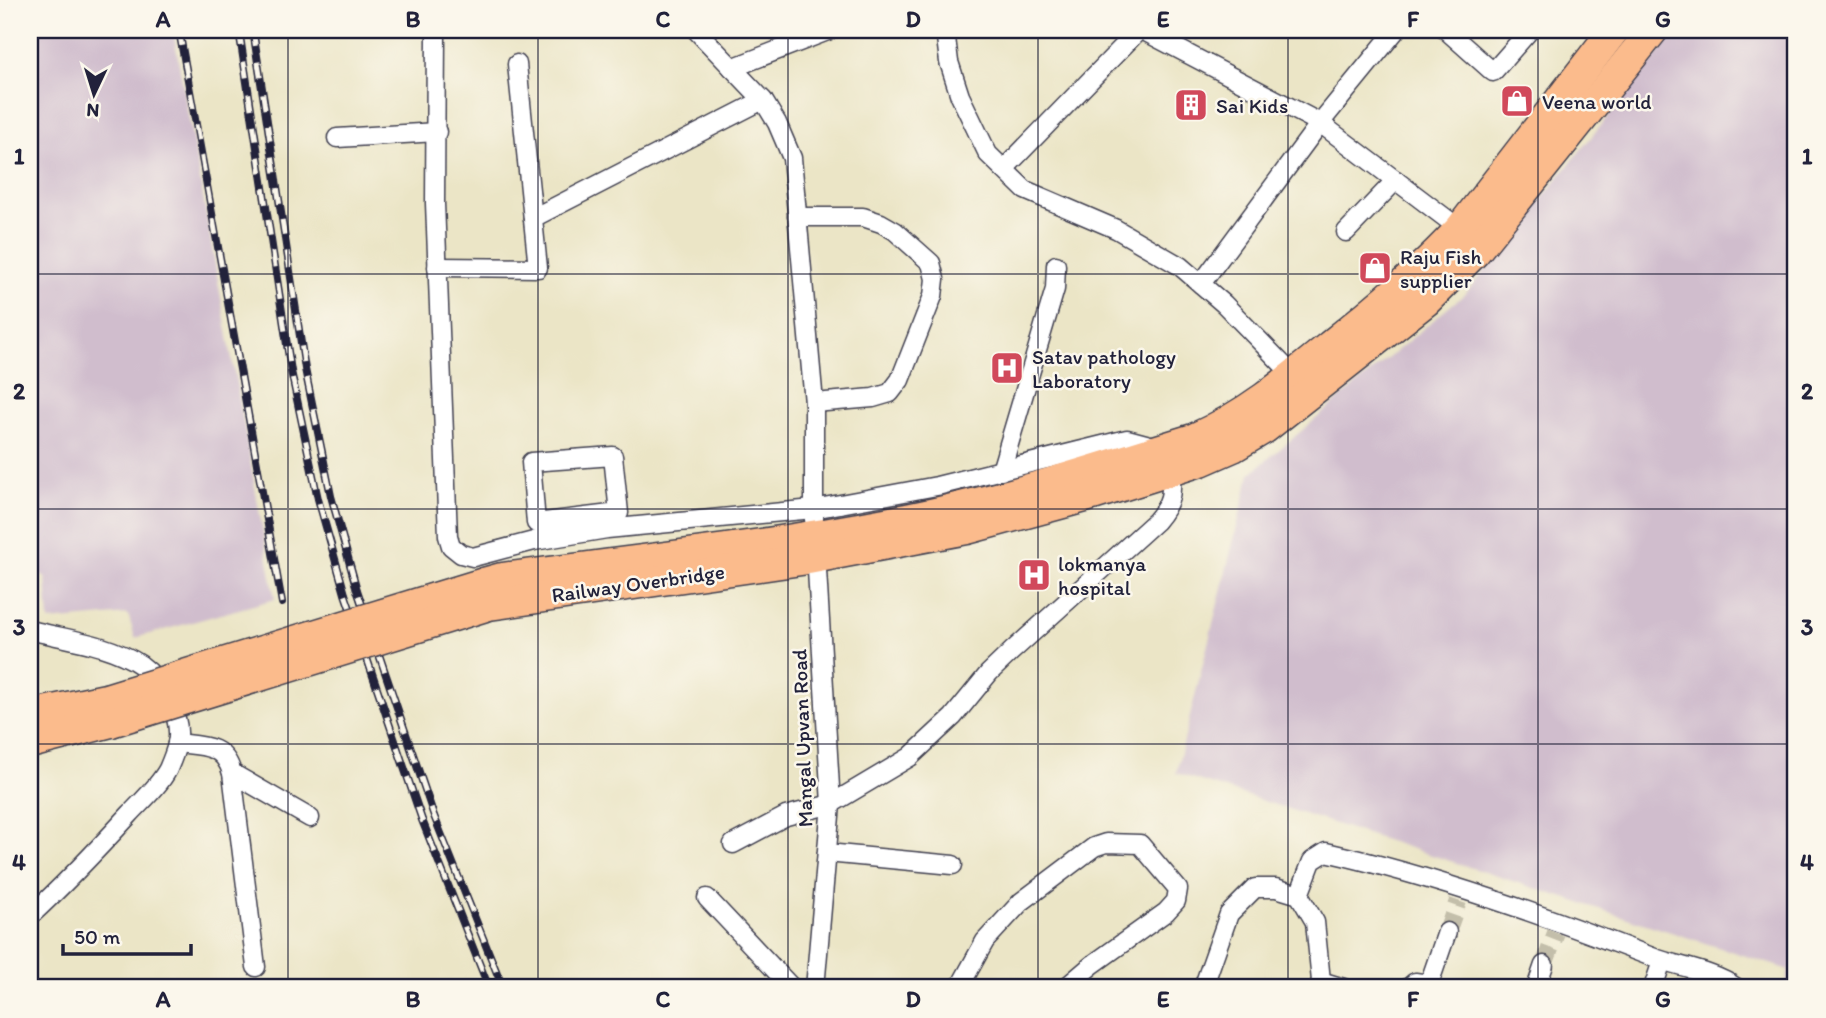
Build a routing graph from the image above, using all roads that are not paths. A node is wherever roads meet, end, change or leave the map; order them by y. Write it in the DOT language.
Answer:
graph roads {
  1 [pos="436,30"];
  2 [pos="696,30"];
  3 [pos="830,30"];
  4 [pos="945,30"];
  5 [pos="1141,30"];
  6 [pos="1396,30"];
  7 [pos="1446,30"];
  8 [pos="1530,30"];
  9 [pos="1614,30"];
  10 [pos="1653,30"];
  11 [pos="517,64"];
  12 [pos="732,68"];
  13 [pos="762,100"];
  14 [pos="1320,123"];
  15 [pos="437,132"];
  16 [pos="337,138"];
  17 [pos="1007,166"];
  18 [pos="1396,180"];
  19 [pos="797,217"];
  20 [pos="533,218"];
  21 [pos="1460,229"];
  22 [pos="1346,232"];
  23 [pos="1056,265"];
  24 [pos="437,267"];
  25 [pos="1201,284"];
  26 [pos="1294,376"];
  27 [pos="814,403"];
  28 [pos="1167,459"];
  29 [pos="1001,471"];
  30 [pos="813,516"];
  31 [pos="588,524"];
  32 [pos="817,570"];
  33 [pos="30,630"];
  34 [pos="108,711"];
  35 [pos="30,715"];
  36 [pos="30,743"];
  37 [pos="177,743"];
  38 [pos="232,773"];
  39 [pos="831,804"];
  40 [pos="310,818"];
  41 [pos="733,844"];
  42 [pos="827,853"];
  43 [pos="953,865"];
  44 [pos="1299,895"];
  45 [pos="708,898"];
  46 [pos="30,916"];
  47 [pos="1447,932"];
  48 [pos="1662,961"];
  49 [pos="1544,965"];
  50 [pos="256,967"];
  51 [pos="1320,985"];
  52 [pos="1432,986"];
  53 [pos="792,988"];
  54 [pos="815,988"];
  55 [pos="958,988"];
  56 [pos="1065,988"];
  57 [pos="1203,988"];
  58 [pos="1344,988"];
  59 [pos="1408,988"];
  60 [pos="1536,988"];
  61 [pos="1653,988"];
  62 [pos="1737,988"];
  1 -- 15 [label="street"];
  2 -- 12 [label="street"];
  3 -- 12 [label="street"];
  4 -- 25 [label="street"];
  5 -- 14 [label="street"];
  5 -- 17 [label="street"];
  6 -- 14 [label="street"];
  7 -- 8 [label="street"];
  9 -- 21 [label="main road"];
  10 -- 28 [label="main road"];
  11 -- 20 [label="street"];
  12 -- 13 [label="street"];
  13 -- 19 [label="street"];
  13 -- 20 [label="street"];
  14 -- 18 [label="street"];
  14 -- 25 [label="street"];
  15 -- 16 [label="street"];
  15 -- 24 [label="street"];
  18 -- 21 [label="street"];
  18 -- 22 [label="street"];
  19 -- 27 [label="street"];
  19 -- 27 [label="street"];
  20 -- 24 [label="street"];
  21 -- 26 [label="main road"];
  23 -- 29 [label="street"];
  24 -- 31 [label="street"];
  25 -- 26 [label="street"];
  26 -- 28 [label="main road"];
  27 -- 30 [label="street"];
  28 -- 29 [label="street"];
  28 -- 34 [label="main road, Railway Overbridge, bridge"];
  28 -- 39 [label="street"];
  29 -- 30 [label="street"];
  30 -- 31 [label="street"];
  31 -- 31 [label="street"];
  32 -- 39 [label="street, Mangal Upvan Road"];
  33 -- 37 [label="street"];
  34 -- 35 [label="main road"];
  34 -- 36 [label="main road"];
  37 -- 38 [label="street"];
  37 -- 46 [label="street"];
  38 -- 40 [label="street"];
  38 -- 50 [label="street"];
  39 -- 41 [label="street"];
  39 -- 42 [label="street, Mangal Upvan Road"];
  42 -- 43 [label="street"];
  42 -- 54 [label="street, Mangal Upvan Road"];
  44 -- 48 [label="street"];
  44 -- 51 [label="street"];
  44 -- 57 [label="street"];
  45 -- 53 [label="street"];
  47 -- 52 [label="street"];
  48 -- 61 [label="street"];
  48 -- 62 [label="street"];
  49 -- 60 [label="street"];
  51 -- 58 [label="street"];
  52 -- 59 [label="street"];
  55 -- 56 [label="street"];
}
